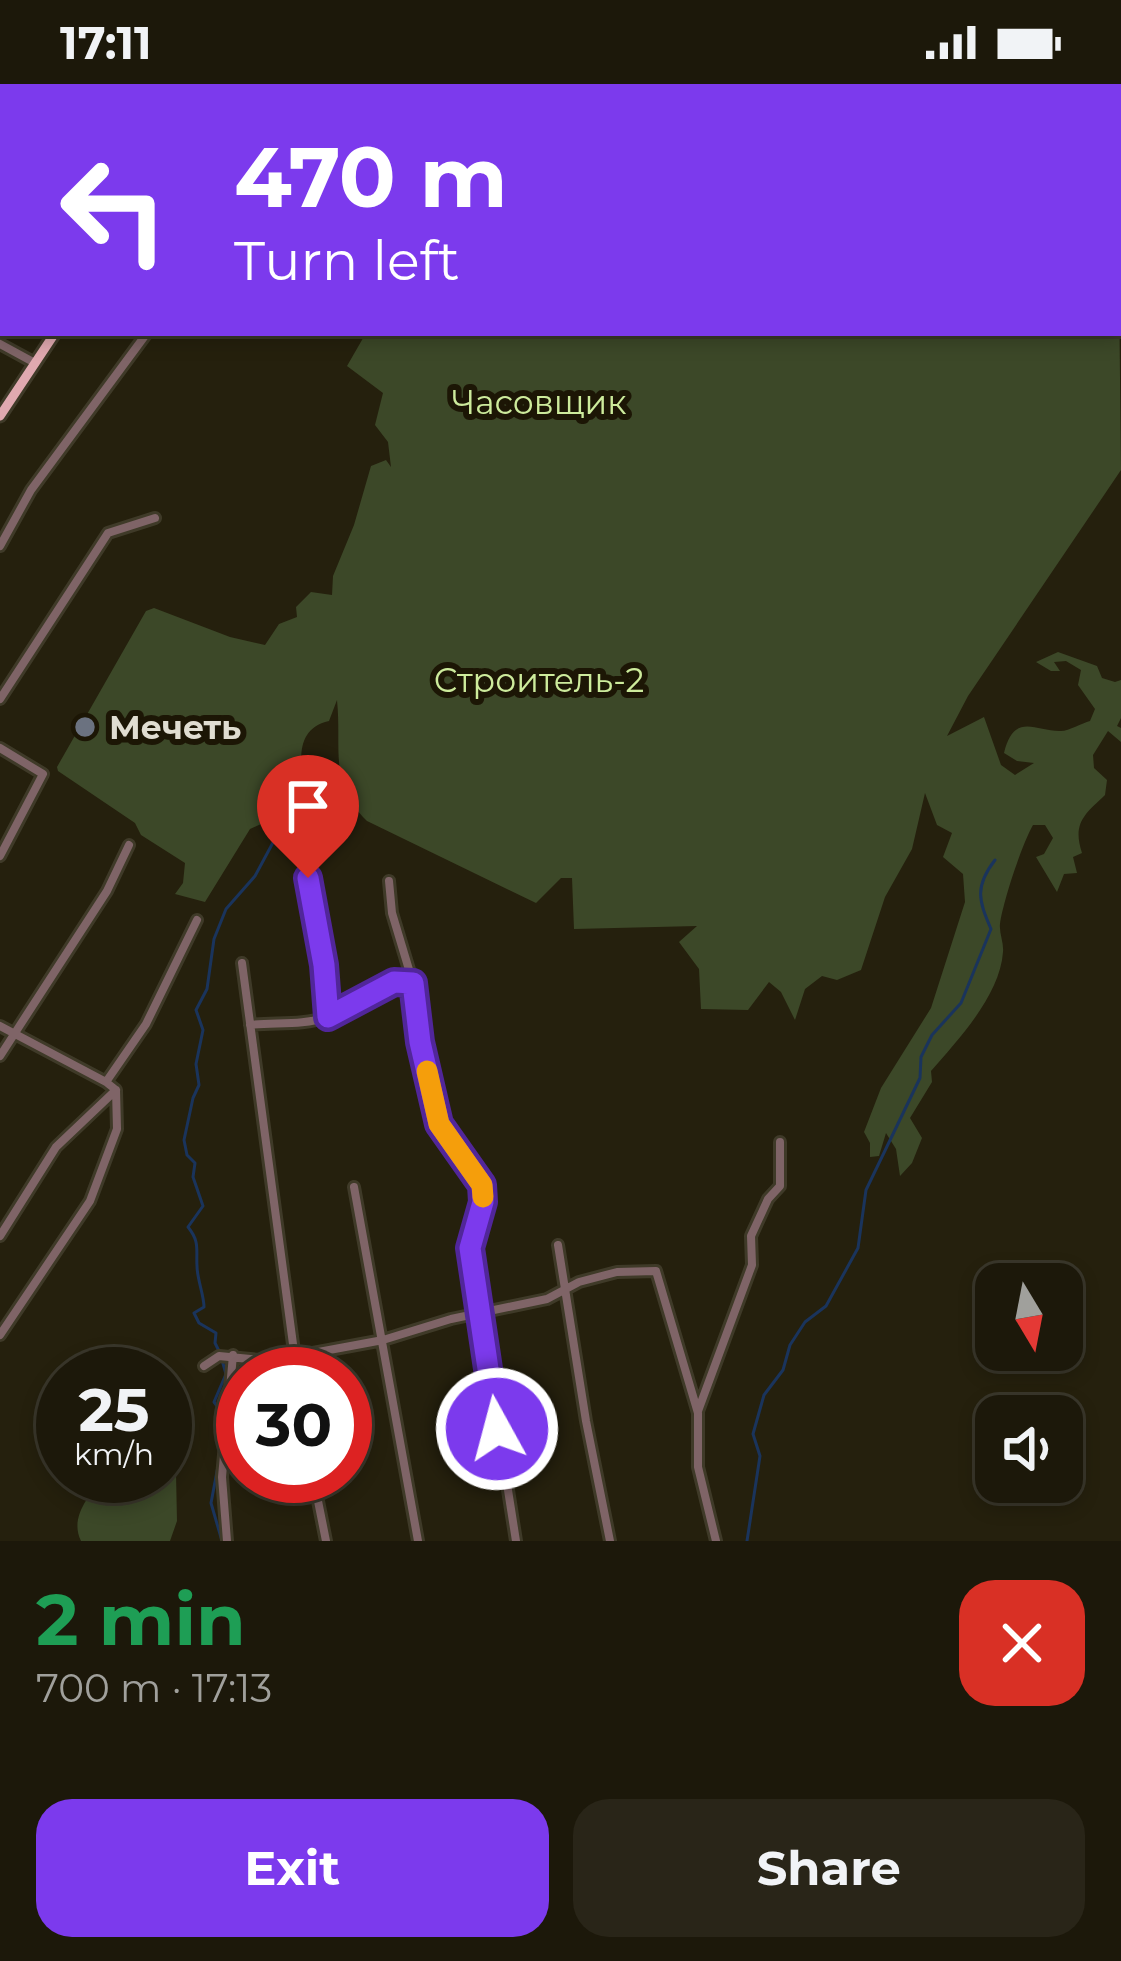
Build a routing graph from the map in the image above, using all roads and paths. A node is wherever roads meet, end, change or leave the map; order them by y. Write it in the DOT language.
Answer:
graph roads {
  1 [pos="54,336"];
  2 [pos="145,336"];
  3 [pos="0,344"];
  4 [pos="35,363"];
  5 [pos="0,416"];
  6 [pos="155,518"];
  7 [pos="0,546"];
  8 [pos="0,699"];
  9 [pos="0,748"];
  10 [pos="129,845"];
  11 [pos="0,856"];
  12 [pos="308,878"];
  13 [pos="389,881"];
  14 [pos="197,920"];
  15 [pos="242,963"];
  16 [pos="413,983"];
  17 [pos="328,1017"];
  18 [pos="250,1025"];
  19 [pos="0,1027"];
  20 [pos="14,1033"];
  21 [pos="0,1056"];
  22 [pos="106,1082"];
  23 [pos="116,1090"];
  24 [pos="780,1142"];
  25 [pos="354,1186"];
  26 [pos="0,1236"];
  27 [pos="558,1245"];
  28 [pos="564,1288"];
  29 [pos="481,1313"];
  30 [pos="0,1335"];
  31 [pos="383,1340"];
  32 [pos="294,1347"];
  33 [pos="349,1347"];
  34 [pos="216,1358"];
  35 [pos="205,1366"];
  36 [pos="698,1412"];
  37 [pos="224,1503"];
  38 [pos="318,1503"];
  39 [pos="227,1541"];
  40 [pos="326,1541"];
  41 [pos="418,1541"];
  42 [pos="516,1541"];
  43 [pos="610,1541"];
  44 [pos="716,1541"];
  1 -- 4 [label="main road"];
  2 -- 7 [label="street"];
  3 -- 4 [label="street"];
  4 -- 5 [label="main road"];
  6 -- 8 [label="street"];
  9 -- 11 [label="street"];
  10 -- 20 [label="street"];
  12 -- 17 [label="street"];
  13 -- 16 [label="street"];
  14 -- 22 [label="street"];
  15 -- 18 [label="street"];
  16 -- 17 [label="street"];
  16 -- 29 [label="street"];
  17 -- 18 [label="street"];
  18 -- 32 [label="street"];
  19 -- 20 [label="street"];
  20 -- 21 [label="street"];
  20 -- 22 [label="street"];
  22 -- 23 [label="street"];
  23 -- 26 [label="street"];
  23 -- 30 [label="street"];
  24 -- 36 [label="street"];
  25 -- 31 [label="street"];
  27 -- 28 [label="street"];
  28 -- 29 [label="street"];
  28 -- 36 [label="street"];
  28 -- 43 [label="street"];
  29 -- 31 [label="street"];
  29 -- 42 [label="street"];
  31 -- 33 [label="street"];
  31 -- 41 [label="street"];
  34 -- 35 [label="street"];
  36 -- 44 [label="street"];
  37 -- 39 [label="street"];
  38 -- 40 [label="street"];
}
